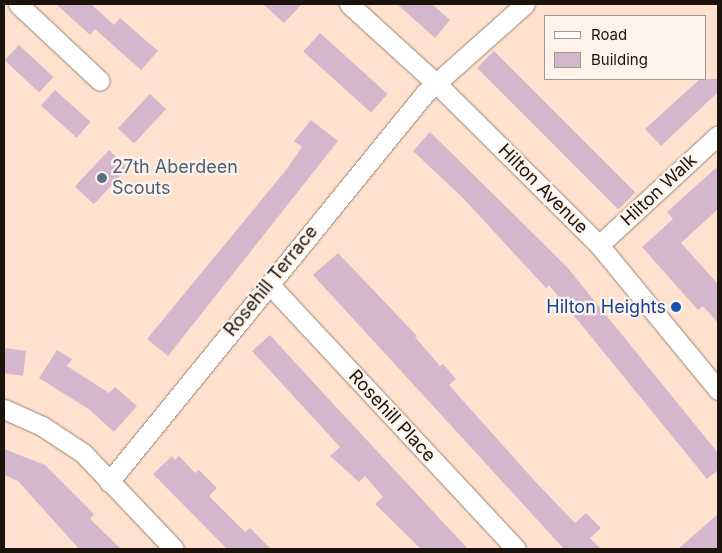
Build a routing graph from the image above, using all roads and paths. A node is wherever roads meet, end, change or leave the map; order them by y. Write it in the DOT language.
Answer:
graph roads {
  1 [pos="18,4"];
  2 [pos="349,4"];
  3 [pos="525,4"];
  4 [pos="100,81"];
  5 [pos="438,85"];
  6 [pos="718,135"];
  7 [pos="599,244"];
  8 [pos="269,284"];
  9 [pos="715,379"];
  10 [pos="4,409"];
  11 [pos="109,482"];
  12 [pos="174,549"];
  13 [pos="516,549"];
  1 -- 4 [label="street"];
  2 -- 5 [label="street, Hilton Avenue"];
  3 -- 5 [label="street, Rosehill Terrace"];
  5 -- 7 [label="street, Hilton Avenue"];
  5 -- 8 [label="street, Rosehill Terrace"];
  6 -- 7 [label="street, Hilton Walk"];
  7 -- 9 [label="street, Hilton Avenue"];
  8 -- 11 [label="street, Rosehill Terrace"];
  8 -- 13 [label="street, Rosehill Place"];
  10 -- 11 [label="street"];
  11 -- 12 [label="street"];
}
